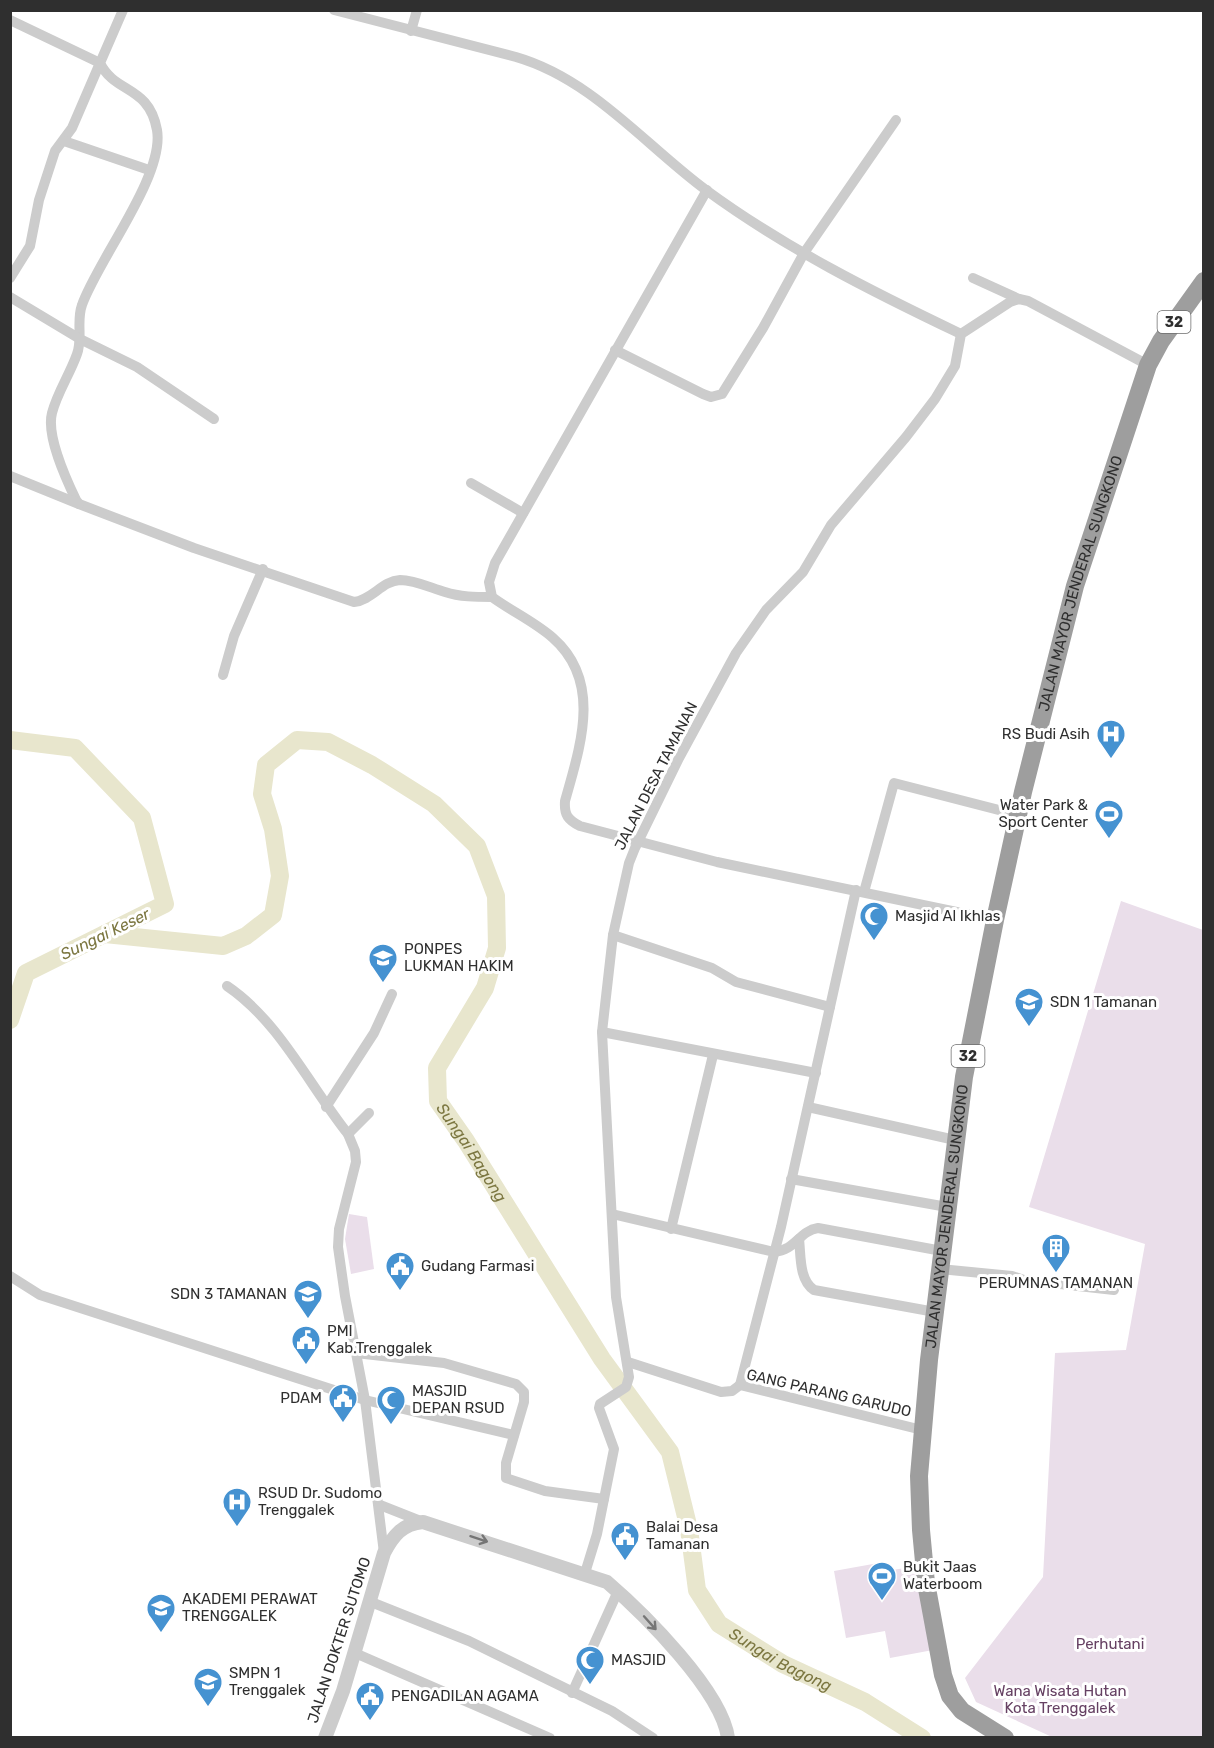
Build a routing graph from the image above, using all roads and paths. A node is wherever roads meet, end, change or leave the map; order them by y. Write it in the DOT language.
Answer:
graph roads {
  1 [pos="123,10"];
  2 [pos="334,10"];
  3 [pos="417,10"];
  4 [pos="10,20"];
  5 [pos="411,31"];
  6 [pos="100,63"];
  7 [pos="896,120"];
  8 [pos="64,141"];
  9 [pos="149,170"];
  10 [pos="706,190"];
  11 [pos="804,253"];
  12 [pos="10,278"];
  13 [pos="973,278"];
  14 [pos="1203,281"];
  15 [pos="10,297"];
  16 [pos="1019,299"];
  17 [pos="961,334"];
  18 [pos="80,339"];
  19 [pos="615,350"];
  20 [pos="1148,365"];
  21 [pos="214,419"];
  22 [pos="10,476"];
  23 [pos="471,483"];
  24 [pos="79,504"];
  25 [pos="523,513"];
  26 [pos="263,569"];
  27 [pos="492,597"];
  28 [pos="223,675"];
  29 [pos="1018,815"];
  30 [pos="640,842"];
  31 [pos="860,891"];
  32 [pos="995,920"];
  33 [pos="614,935"];
  34 [pos="227,986"];
  35 [pos="392,994"];
  36 [pos="830,1007"];
  37 [pos="602,1032"];
  38 [pos="713,1055"];
  39 [pos="816,1074"];
  40 [pos="326,1107"];
  41 [pos="808,1107"];
  42 [pos="369,1113"];
  43 [pos="348,1134"];
  44 [pos="955,1140"];
  45 [pos="791,1179"];
  46 [pos="947,1207"];
  47 [pos="612,1214"];
  48 [pos="671,1229"];
  49 [pos="799,1239"];
  50 [pos="774,1252"];
  51 [pos="941,1260"];
  52 [pos="10,1276"];
  53 [pos="1114,1290"];
  54 [pos="935,1312"];
  55 [pos="356,1353"];
  56 [pos="628,1362"];
  57 [pos="740,1385"];
  58 [pos="365,1400"];
  59 [pos="922,1430"];
  60 [pos="514,1435"];
  61 [pos="604,1500"];
  62 [pos="380,1505"];
  63 [pos="423,1522"];
  64 [pos="384,1553"];
  65 [pos="585,1573"];
  66 [pos="618,1591"];
  67 [pos="371,1602"];
  68 [pos="355,1653"];
  69 [pos="572,1693"];
  70 [pos="325,1737"];
  71 [pos="550,1737"];
  72 [pos="653,1737"];
  73 [pos="728,1737"];
  74 [pos="1005,1737"];
  1 -- 6 [label="street"];
  2 -- 5 [label="street"];
  3 -- 5 [label="street"];
  4 -- 6 [label="street"];
  5 -- 10 [label="street"];
  6 -- 8 [label="street"];
  6 -- 9 [label="street"];
  7 -- 11 [label="street"];
  8 -- 9 [label="street"];
  8 -- 12 [label="street"];
  9 -- 18 [label="street"];
  10 -- 11 [label="street"];
  10 -- 19 [label="street"];
  11 -- 17 [label="street"];
  11 -- 19 [label="street"];
  13 -- 16 [label="street"];
  14 -- 20 [label="highway, 32"];
  15 -- 18 [label="street"];
  16 -- 17 [label="street"];
  16 -- 20 [label="street"];
  17 -- 30 [label="street, JALAN DESA TAMANAN"];
  18 -- 21 [label="street"];
  18 -- 24 [label="street"];
  19 -- 25 [label="street"];
  20 -- 29 [label="highway, JALAN MAYOR JENDERAL SUNGKONO / 32"];
  22 -- 24 [label="street"];
  23 -- 25 [label="street"];
  24 -- 26 [label="street"];
  25 -- 27 [label="street"];
  26 -- 27 [label="street"];
  26 -- 28 [label="street"];
  27 -- 30 [label="street"];
  29 -- 31 [label="street"];
  29 -- 32 [label="highway, JALAN MAYOR JENDERAL SUNGKONO / 32"];
  30 -- 31 [label="street"];
  30 -- 33 [label="street, JALAN DESA TAMANAN"];
  31 -- 32 [label="street"];
  31 -- 36 [label="street"];
  32 -- 44 [label="highway, JALAN MAYOR JENDERAL SUNGKONO / 32"];
  33 -- 36 [label="street"];
  33 -- 37 [label="street, JALAN DESA TAMANAN"];
  34 -- 40 [label="street"];
  35 -- 40 [label="street"];
  36 -- 39 [label="street"];
  37 -- 38 [label="street"];
  37 -- 47 [label="street, JALAN DESA TAMANAN"];
  38 -- 39 [label="street"];
  38 -- 48 [label="street"];
  39 -- 41 [label="street"];
  40 -- 43 [label="street"];
  41 -- 44 [label="street"];
  41 -- 45 [label="street"];
  42 -- 43 [label="street"];
  43 -- 55 [label="street"];
  44 -- 46 [label="highway, JALAN MAYOR JENDERAL SUNGKONO / 32"];
  45 -- 46 [label="street"];
  45 -- 50 [label="street"];
  46 -- 51 [label="highway, JALAN MAYOR JENDERAL SUNGKONO / 32"];
  47 -- 48 [label="street"];
  47 -- 56 [label="street, JALAN DESA TAMANAN"];
  48 -- 50 [label="street"];
  49 -- 50 [label="street"];
  49 -- 51 [label="street"];
  49 -- 54 [label="street"];
  50 -- 57 [label="street"];
  51 -- 53 [label="street"];
  51 -- 54 [label="highway, JALAN MAYOR JENDERAL SUNGKONO / 32"];
  52 -- 58 [label="street"];
  54 -- 59 [label="highway, JALAN MAYOR JENDERAL SUNGKONO / 32"];
  55 -- 58 [label="street"];
  55 -- 60 [label="street"];
  56 -- 57 [label="street, GANG PARANG GARUDO"];
  56 -- 61 [label="street, JALAN DESA TAMANAN"];
  57 -- 59 [label="street, GANG PARANG GARUDO"];
  58 -- 60 [label="street"];
  58 -- 62 [label="street"];
  59 -- 74 [label="highway, JALAN MAYOR JENDERAL SUNGKONO / 32"];
  60 -- 61 [label="street"];
  61 -- 65 [label="street, JALAN DESA TAMANAN"];
  62 -- 63 [label="street"];
  62 -- 64 [label="street"];
  63 -- 64 [label="street"];
  63 -- 65 [label="street, one-way"];
  64 -- 67 [label="street, JALAN DOKTER SUTOMO"];
  65 -- 66 [label="street"];
  66 -- 69 [label="street"];
  66 -- 73 [label="street, one-way"];
  67 -- 68 [label="street, JALAN DOKTER SUTOMO"];
  67 -- 69 [label="street"];
  68 -- 70 [label="street, JALAN DOKTER SUTOMO"];
  68 -- 71 [label="street"];
  69 -- 72 [label="street"];
}
